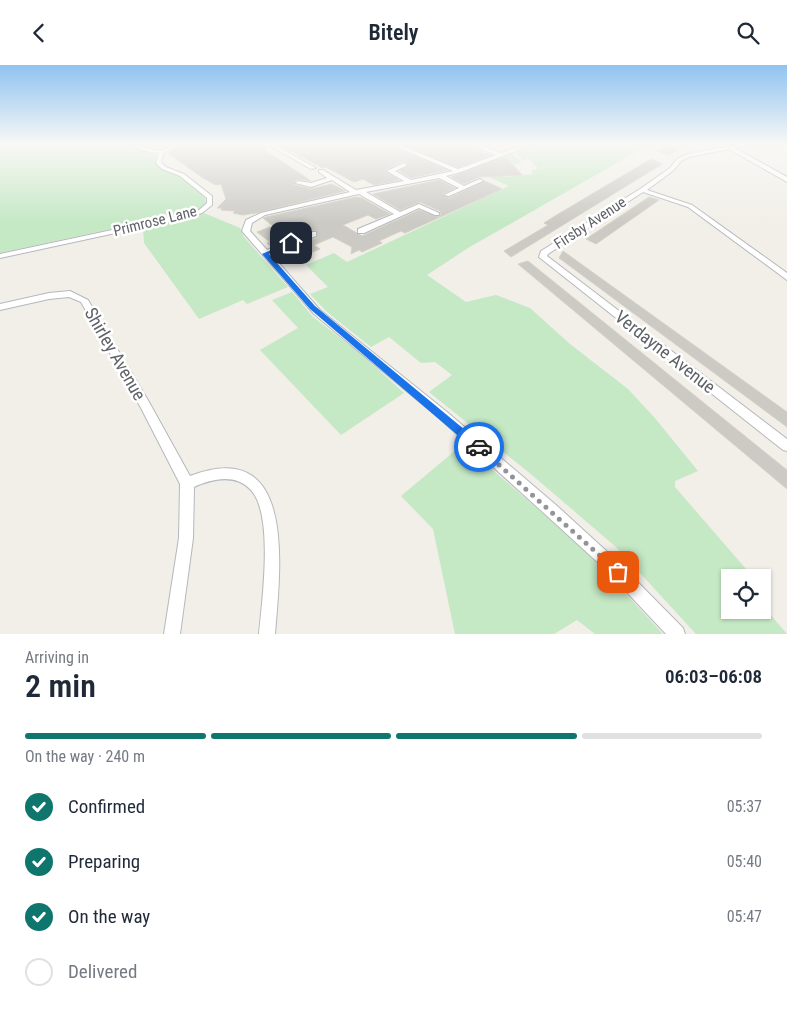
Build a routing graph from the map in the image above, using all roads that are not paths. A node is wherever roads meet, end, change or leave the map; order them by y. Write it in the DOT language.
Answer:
graph roads {
  1 [pos="172,171"];
  2 [pos="321,171"];
  3 [pos="391,171"];
  4 [pos="459,171"];
  5 [pos="670,171"];
  6 [pos="770,171"];
  7 [pos="440,176"];
  8 [pos="332,177"];
  9 [pos="787,180"];
  10 [pos="480,181"];
  11 [pos="410,182"];
  12 [pos="298,183"];
  13 [pos="464,187"];
  14 [pos="642,190"];
  15 [pos="357,192"];
  16 [pos="447,195"];
  17 [pos="437,214"];
  18 [pos="400,215"];
  19 [pos="361,231"];
  20 [pos="313,234"];
  21 [pos="265,254"];
  22 [pos="0,256"];
  23 [pos="543,257"];
  24 [pos="787,277"];
  25 [pos="0,307"];
  26 [pos="787,446"];
  27 [pos="187,483"];
  28 [pos="172,634"];
  29 [pos="267,634"];
  30 [pos="677,634"];
  1 -- 22 [label="street, Primrose Lane"];
  2 -- 8 [label="street"];
  3 -- 11 [label="street"];
  4 -- 7 [label="street"];
  5 -- 14 [label="street, Firsby Avenue"];
  6 -- 9 [label="street"];
  7 -- 11 [label="street"];
  7 -- 13 [label="street"];
  8 -- 12 [label="street"];
  8 -- 15 [label="street"];
  10 -- 13 [label="street"];
  11 -- 15 [label="street"];
  13 -- 16 [label="street"];
  14 -- 23 [label="street, Firsby Avenue"];
  14 -- 24 [label="street"];
  15 -- 18 [label="street"];
  15 -- 21 [label="street"];
  17 -- 18 [label="street"];
  18 -- 19 [label="street"];
  20 -- 21 [label="street"];
  21 -- 30 [label="street"];
  23 -- 26 [label="street, Verdayne Avenue"];
  25 -- 27 [label="street, Shirley Avenue"];
  27 -- 28 [label="street, Shirley Avenue"];
  27 -- 29 [label="street"];
}
